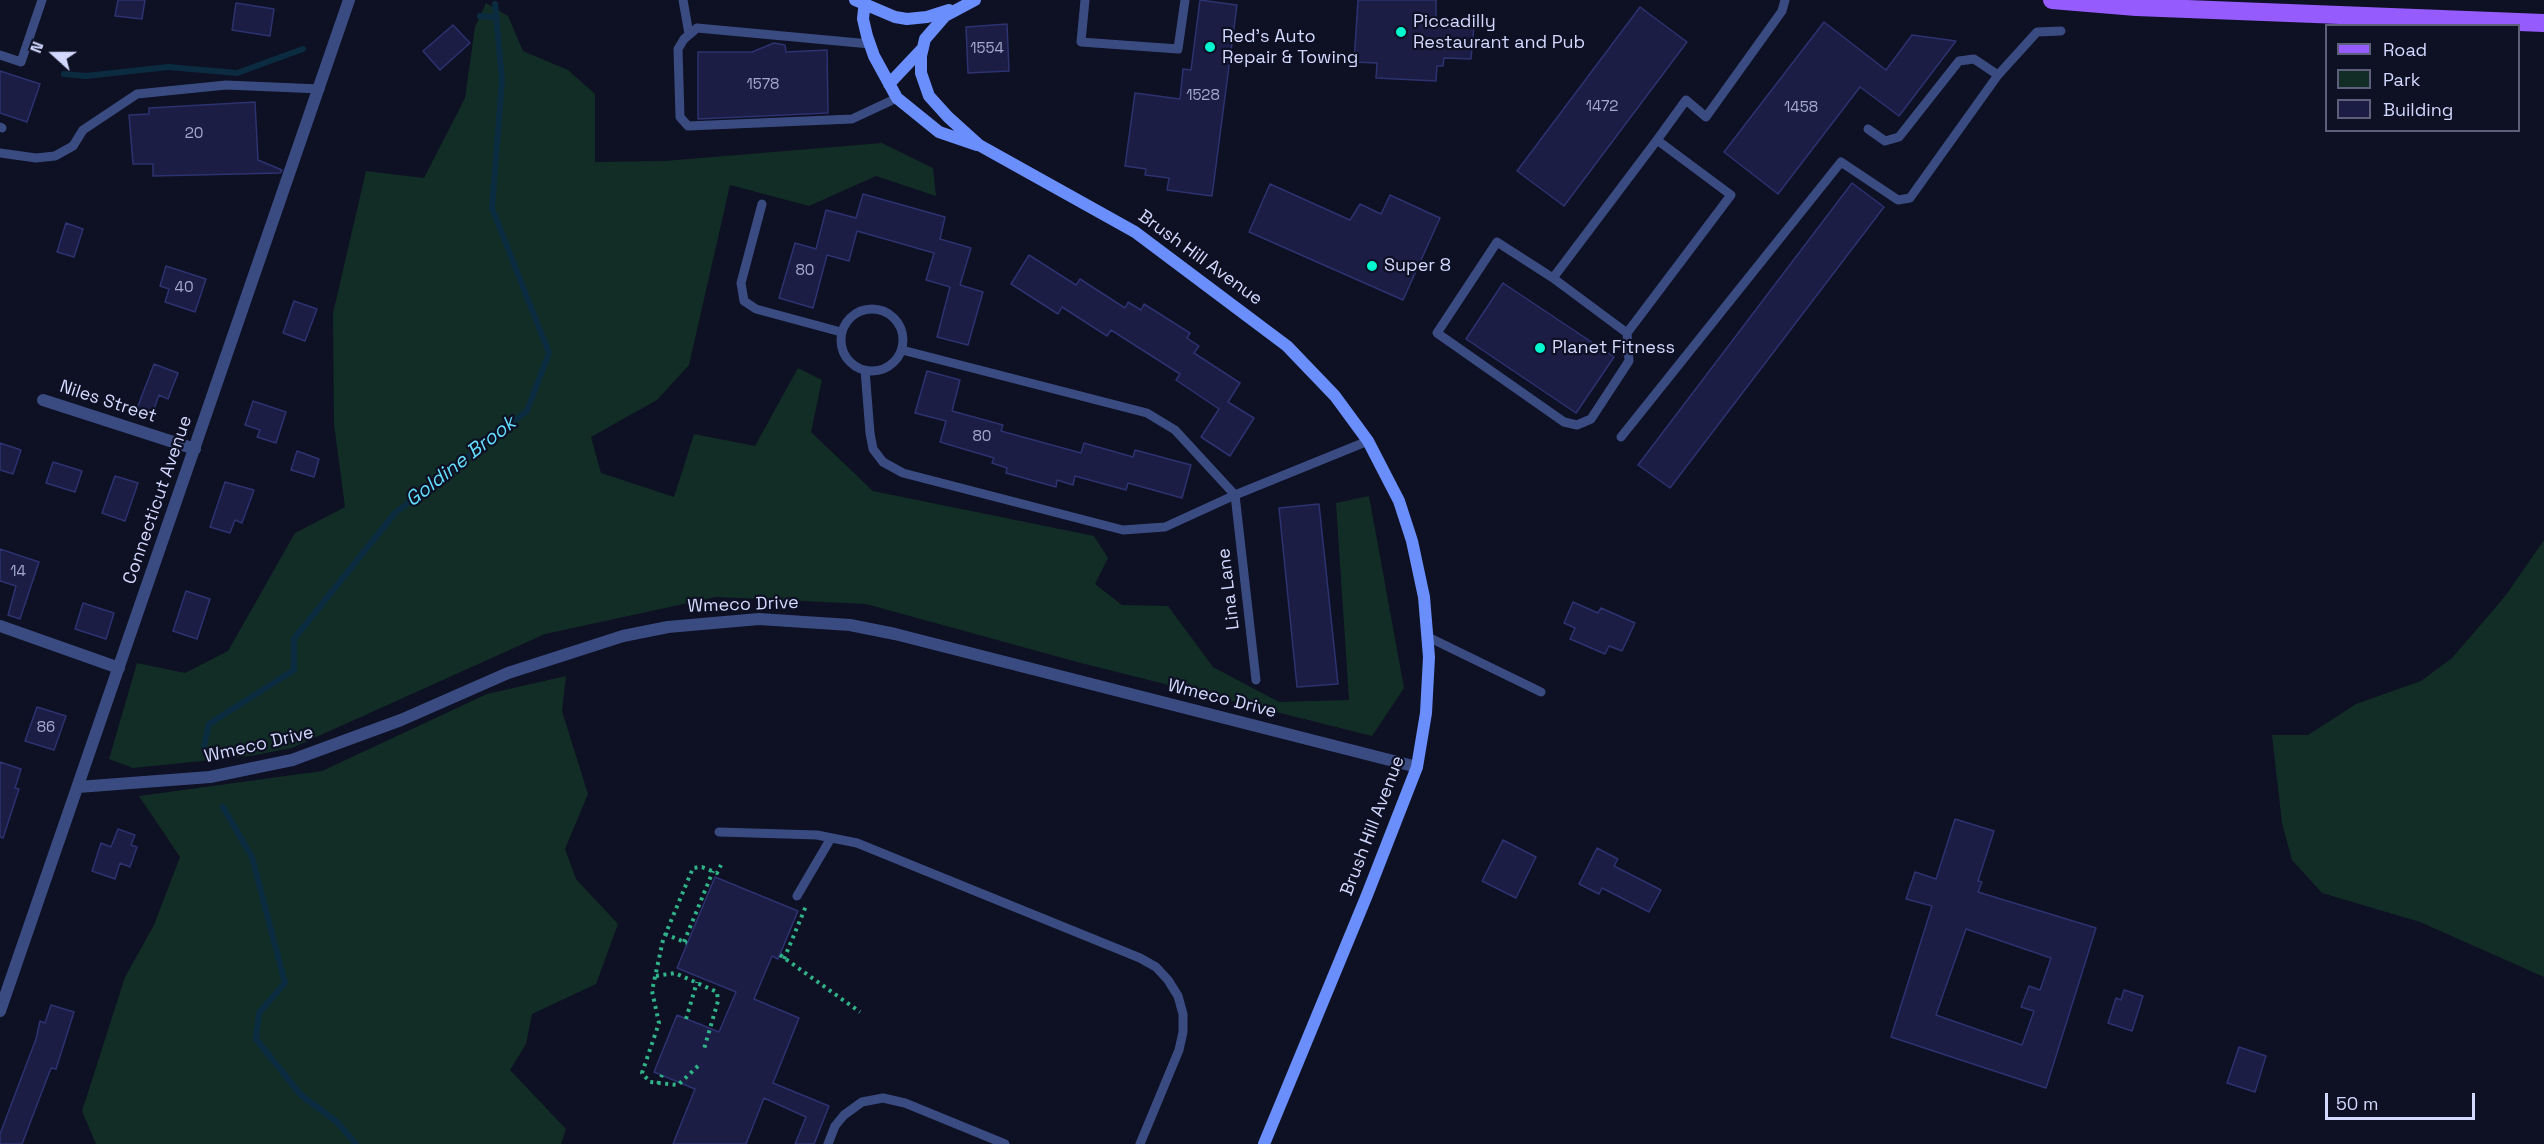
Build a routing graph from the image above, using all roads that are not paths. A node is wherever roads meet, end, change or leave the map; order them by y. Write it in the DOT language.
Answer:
graph roads {
  1 [pos="42,0"];
  2 [pos="349,0"];
  3 [pos="683,0"];
  4 [pos="1085,0"];
  5 [pos="1185,0"];
  6 [pos="1785,0"];
  7 [pos="2052,0"];
  8 [pos="861,1"];
  9 [pos="971,2"];
  10 [pos="2544,23"];
  11 [pos="2061,31"];
  12 [pos="689,34"];
  13 [pos="870,44"];
  14 [pos="922,49"];
  15 [pos="0,55"];
  16 [pos="1998,75"];
  17 [pos="889,84"];
  18 [pos="320,88"];
  19 [pos="897,98"];
  20 [pos="1868,129"];
  21 [pos="1657,140"];
  22 [pos="978,145"];
  23 [pos="0,153"];
  24 [pos="762,204"];
  25 [pos="1553,278"];
  26 [pos="841,332"];
  27 [pos="1627,333"];
  28 [pos="902,350"];
  29 [pos="865,370"];
  30 [pos="43,400"];
  31 [pos="1621,437"];
  32 [pos="1368,441"];
  33 [pos="195,449"];
  34 [pos="1235,495"];
  35 [pos="0,626"];
  36 [pos="1428,637"];
  37 [pos="119,668"];
  38 [pos="1256,680"];
  39 [pos="1541,692"];
  40 [pos="1417,767"];
  41 [pos="78,787"];
  42 [pos="719,832"];
  43 [pos="831,838"];
  44 [pos="797,896"];
  45 [pos="0,1011"];
  46 [pos="828,1144"];
  47 [pos="1005,1144"];
  48 [pos="1140,1144"];
  49 [pos="1264,1144"];
  1 -- 15 [label="lane"];
  2 -- 18 [label="street, Connecticut Avenue"];
  3 -- 12 [label="lane"];
  4 -- 5 [label="lane"];
  6 -- 21 [label="lane"];
  7 -- 10 [label="main road"];
  8 -- 9 [label="street, Brush Hill Avenue"];
  8 -- 13 [label="street, Brush Hill Avenue"];
  9 -- 14 [label="street, Brush Hill Avenue"];
  11 -- 16 [label="lane"];
  12 -- 13 [label="lane"];
  12 -- 19 [label="lane"];
  13 -- 17 [label="street, Brush Hill Avenue"];
  14 -- 17 [label="street, Brush Hill Avenue"];
  14 -- 22 [label="street, Brush Hill Avenue"];
  16 -- 20 [label="lane"];
  16 -- 31 [label="lane"];
  17 -- 19 [label="street, Brush Hill Avenue"];
  18 -- 23 [label="lane"];
  18 -- 33 [label="street, Connecticut Avenue"];
  19 -- 22 [label="street, Brush Hill Avenue"];
  21 -- 25 [label="lane"];
  21 -- 27 [label="lane"];
  22 -- 32 [label="street, Brush Hill Avenue"];
  24 -- 26 [label="lane"];
  25 -- 27 [label="lane"];
  25 -- 27 [label="lane"];
  26 -- 28 [label="lane"];
  26 -- 29 [label="lane"];
  28 -- 29 [label="lane"];
  28 -- 34 [label="lane"];
  29 -- 34 [label="lane"];
  30 -- 33 [label="street, Niles Street"];
  32 -- 34 [label="lane"];
  32 -- 36 [label="street, Brush Hill Avenue"];
  33 -- 37 [label="street, Connecticut Avenue"];
  34 -- 38 [label="lane, Lina Lane"];
  35 -- 37 [label="street"];
  36 -- 39 [label="lane"];
  36 -- 40 [label="street, Brush Hill Avenue"];
  37 -- 41 [label="street, Connecticut Avenue"];
  40 -- 41 [label="street, Wmeco Drive"];
  40 -- 49 [label="street, Brush Hill Avenue"];
  41 -- 45 [label="street, Connecticut Avenue"];
  42 -- 43 [label="lane"];
  43 -- 44 [label="lane"];
  43 -- 48 [label="lane"];
  46 -- 47 [label="lane"];
}
